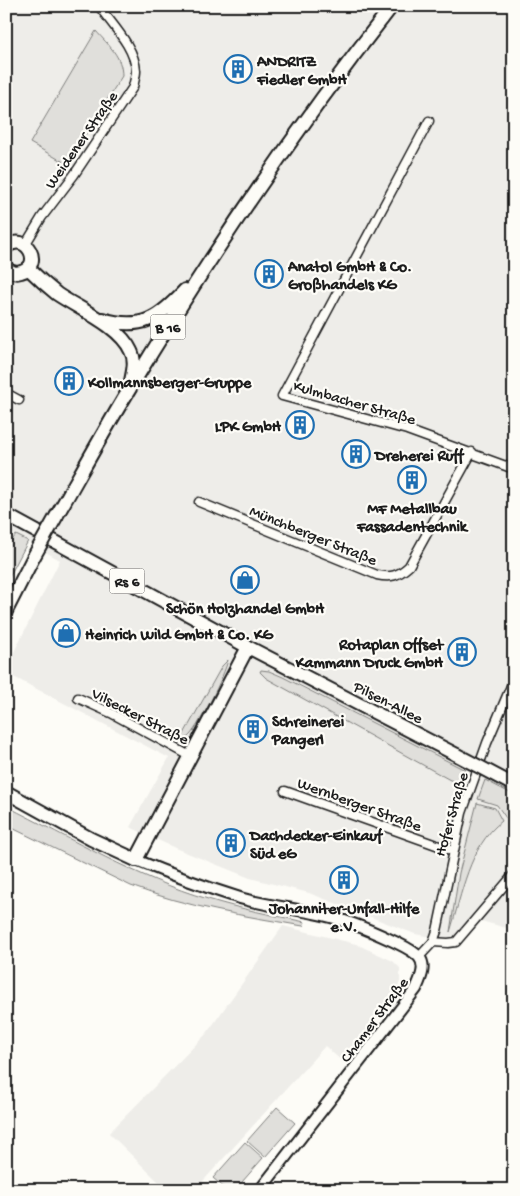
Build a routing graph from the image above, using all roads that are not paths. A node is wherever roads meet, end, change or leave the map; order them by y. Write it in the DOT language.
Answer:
graph roads {
  1 [pos="99,6"];
  2 [pos="392,6"];
  3 [pos="429,121"];
  4 [pos="25,245"];
  5 [pos="6,247"];
  6 [pos="208,264"];
  7 [pos="6,268"];
  8 [pos="28,268"];
  9 [pos="95,317"];
  10 [pos="128,391"];
  11 [pos="6,393"];
  12 [pos="19,400"];
  13 [pos="472,452"];
  14 [pos="514,469"];
  15 [pos="199,502"];
  16 [pos="6,515"];
  17 [pos="6,611"];
  18 [pos="248,647"];
  19 [pos="514,679"];
  20 [pos="78,698"];
  21 [pos="190,756"];
  22 [pos="512,784"];
  23 [pos="285,791"];
  24 [pos="10,795"];
  25 [pos="453,851"];
  26 [pos="136,860"];
  27 [pos="514,874"];
  28 [pos="433,942"];
  29 [pos="419,957"];
  30 [pos="260,1190"];
  1 -- 4 [label="street, Weidener Straße"];
  2 -- 6 [label="main road, B 16"];
  3 -- 13 [label="street, Kulmbacher Straße"];
  4 -- 5 [label="main road"];
  4 -- 8 [label="main road"];
  6 -- 9 [label="main road, B 16"];
  6 -- 10 [label="main road, B 16"];
  7 -- 8 [label="main road"];
  8 -- 9 [label="main road"];
  9 -- 10 [label="main road, B 16"];
  10 -- 17 [label="main road, B 16, bridge"];
  11 -- 12 [label="street"];
  13 -- 14 [label="street, Kulmbacher Straße"];
  13 -- 15 [label="street, Münchberger Straße"];
  16 -- 18 [label="main road, Rs 6"];
  18 -- 21 [label="main road"];
  18 -- 22 [label="main road, Pilsen-Allee, bridge"];
  19 -- 25 [label="street, Hofer Straße"];
  20 -- 21 [label="street, Vilsecker Straße"];
  21 -- 26 [label="main road"];
  23 -- 25 [label="street, Wernberger Straße"];
  24 -- 26 [label="main road"];
  25 -- 28 [label="street, Hofer Straße"];
  26 -- 29 [label="street"];
  27 -- 28 [label="street"];
  28 -- 29 [label="street, Hofer Straße"];
  29 -- 30 [label="street, Chamer Straße"];
}
